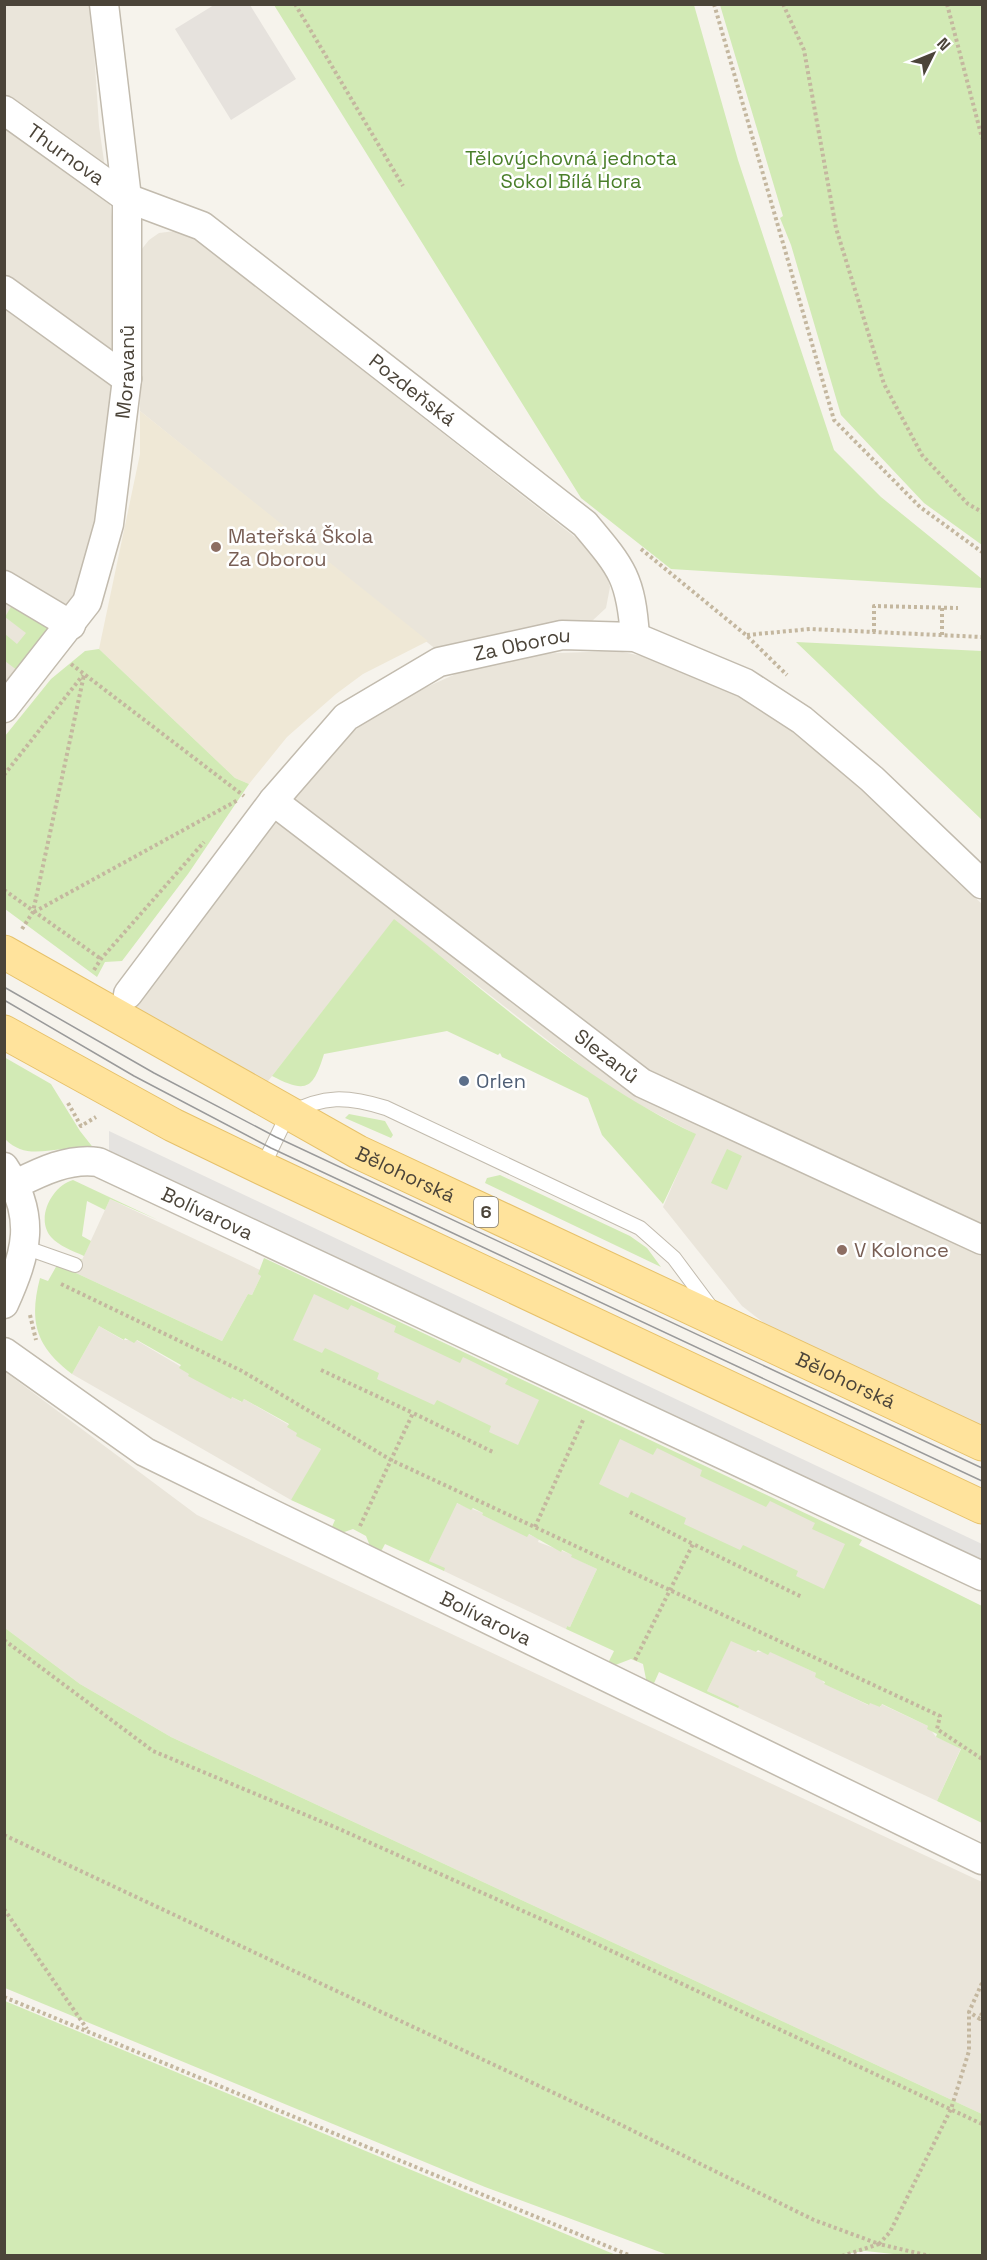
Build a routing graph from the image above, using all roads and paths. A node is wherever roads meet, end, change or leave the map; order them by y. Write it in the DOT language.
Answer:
graph roads {
  1 [pos="104,4"];
  2 [pos="295,4"];
  3 [pos="714,4"];
  4 [pos="783,4"];
  5 [pos="947,4"];
  6 [pos="4,110"];
  7 [pos="982,138"];
  8 [pos="403,186"];
  9 [pos="127,198"];
  10 [pos="4,290"];
  11 [pos="127,379"];
  12 [pos="982,512"];
  13 [pos="632,545"];
  14 [pos="982,552"];
  15 [pos="4,585"];
  16 [pos="942,608"];
  17 [pos="958,609"];
  18 [pos="71,626"];
  19 [pos="874,632"];
  20 [pos="746,635"];
  21 [pos="942,635"];
  22 [pos="635,637"];
  23 [pos="982,637"];
  24 [pos="52,648"];
  25 [pos="764,652"];
  26 [pos="84,675"];
  27 [pos="4,708"];
  28 [pos="4,775"];
  29 [pos="262,795"];
  30 [pos="245,796"];
  31 [pos="230,813"];
  32 [pos="207,839"];
  33 [pos="982,884"];
  34 [pos="4,890"];
  35 [pos="33,912"];
  36 [pos="24,925"];
  37 [pos="4,952"];
  38 [pos="101,959"];
  39 [pos="92,973"];
  40 [pos="128,994"];
  41 [pos="4,1032"];
  42 [pos="288,1114"];
  43 [pos="262,1168"];
  44 [pos="10,1176"];
  45 [pos="982,1240"];
  46 [pos="24,1247"];
  47 [pos="75,1265"];
  48 [pos="58,1283"];
  49 [pos="17,1309"];
  50 [pos="732,1327"];
  51 [pos="42,1349"];
  52 [pos="4,1352"];
  53 [pos="321,1370"];
  54 [pos="594,1395"];
  55 [pos="413,1413"];
  56 [pos="982,1444"];
  57 [pos="495,1453"];
  58 [pos="391,1460"];
  59 [pos="982,1507"];
  60 [pos="630,1512"];
  61 [pos="535,1527"];
  62 [pos="693,1544"];
  63 [pos="348,1551"];
  64 [pos="982,1576"];
  65 [pos="670,1590"];
  66 [pos="802,1597"];
  67 [pos="4,1640"];
  68 [pos="622,1685"];
  69 [pos="982,1759"];
  70 [pos="4,1835"];
  71 [pos="982,1860"];
  72 [pos="4,1909"];
  73 [pos="982,1983"];
  74 [pos="4,1997"];
  75 [pos="969,2012"];
  76 [pos="982,2013"];
  77 [pos="88,2030"];
  78 [pos="951,2109"];
  79 [pos="982,2124"];
  80 [pos="879,2244"];
  81 [pos="631,2256"];
  82 [pos="842,2256"];
  83 [pos="930,2256"];
  1 -- 9 [label="street, Moravanů"];
  2 -- 8 [label="path"];
  3 -- 14 [label="path"];
  4 -- 12 [label="path"];
  5 -- 7 [label="path"];
  6 -- 9 [label="street, Thurnova"];
  9 -- 11 [label="street, Moravanů"];
  9 -- 22 [label="street, Pozdeňská"];
  10 -- 11 [label="street"];
  11 -- 18 [label="street, Moravanů"];
  13 -- 20 [label="path"];
  15 -- 18 [label="street"];
  16 -- 17 [label="path"];
  16 -- 19 [label="path"];
  16 -- 21 [label="path"];
  18 -- 24 [label="street, Moravanů"];
  19 -- 20 [label="path"];
  19 -- 21 [label="path"];
  20 -- 25 [label="path"];
  21 -- 23 [label="path"];
  22 -- 29 [label="street, Za Oborou"];
  22 -- 33 [label="street, Za Oborou"];
  24 -- 26 [label="path"];
  24 -- 27 [label="street, Moravanů"];
  26 -- 28 [label="path"];
  26 -- 30 [label="path"];
  26 -- 35 [label="path"];
  29 -- 30 [label="path"];
  29 -- 30 [label="path"];
  29 -- 40 [label="street, Za Oborou"];
  29 -- 45 [label="street, Slezanů"];
  30 -- 31 [label="path"];
  30 -- 35 [label="path"];
  32 -- 38 [label="path"];
  34 -- 35 [label="path"];
  35 -- 36 [label="path"];
  35 -- 38 [label="path"];
  37 -- 42 [label="main road, Bělohorská / 6"];
  38 -- 39 [label="path"];
  41 -- 43 [label="main road"];
  42 -- 43 [label="lane"];
  42 -- 50 [label="main road, Bělohorská / 6"];
  42 -- 50 [label="lane"];
  43 -- 59 [label="main road"];
  44 -- 46 [label="street, Bolívarova"];
  44 -- 54 [label="street, Bolívarova"];
  46 -- 47 [label="lane"];
  46 -- 49 [label="street, Bolívarova"];
  48 -- 58 [label="path"];
  49 -- 51 [label="path"];
  50 -- 56 [label="main road, Bělohorská / 6"];
  52 -- 63 [label="street, Bolívarova"];
  53 -- 55 [label="path"];
  54 -- 61 [label="path"];
  54 -- 64 [label="street, Bolívarova"];
  55 -- 57 [label="path"];
  55 -- 58 [label="path"];
  58 -- 61 [label="path"];
  58 -- 63 [label="path"];
  60 -- 62 [label="path"];
  61 -- 65 [label="path"];
  62 -- 65 [label="path"];
  62 -- 66 [label="path"];
  63 -- 68 [label="street, Bolívarova"];
  65 -- 68 [label="path"];
  65 -- 69 [label="path"];
  67 -- 78 [label="path"];
  68 -- 71 [label="street, Bolívarova"];
  70 -- 80 [label="path"];
  72 -- 77 [label="path"];
  73 -- 75 [label="path"];
  74 -- 77 [label="path"];
  75 -- 76 [label="path"];
  75 -- 78 [label="path"];
  77 -- 81 [label="path"];
  78 -- 79 [label="path"];
  78 -- 80 [label="path"];
  80 -- 82 [label="path"];
  80 -- 83 [label="path"];
}
